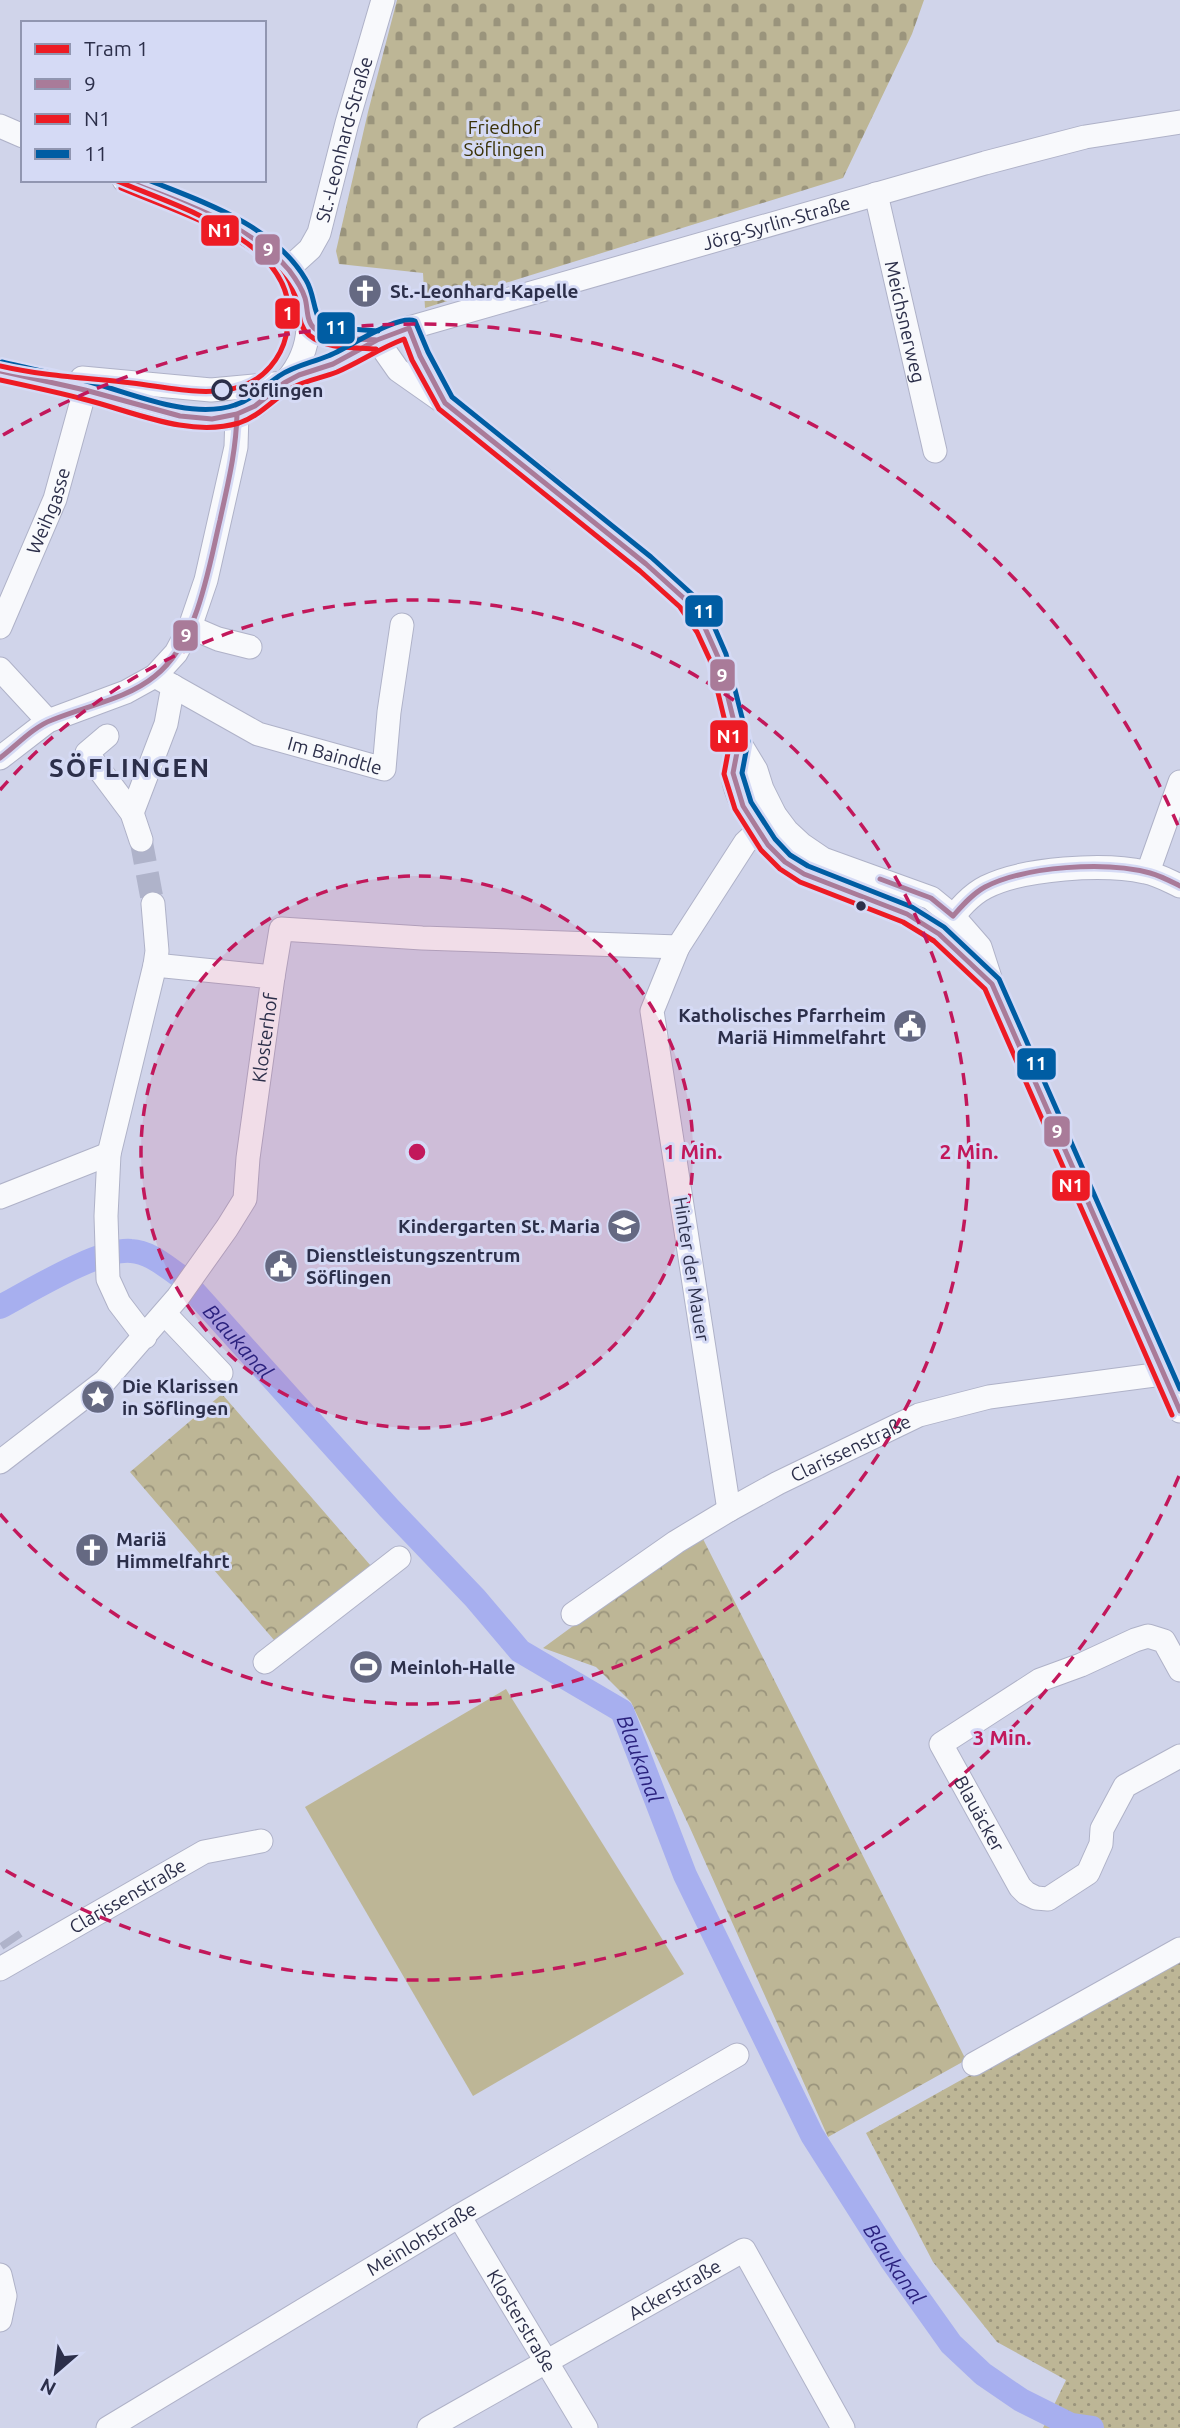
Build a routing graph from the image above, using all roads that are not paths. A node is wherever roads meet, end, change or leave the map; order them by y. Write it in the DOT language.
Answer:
graph roads {
  1 [pos="383,0"];
  2 [pos="1180,122"];
  3 [pos="0,126"];
  4 [pos="21,135"];
  5 [pos="128,182"];
  6 [pos="876,194"];
  7 [pos="288,269"];
  8 [pos="309,322"];
  9 [pos="409,328"];
  10 [pos="377,340"];
  11 [pos="0,366"];
  12 [pos="0,371"];
  13 [pos="284,383"];
  14 [pos="85,390"];
  15 [pos="445,403"];
  16 [pos="237,414"];
  17 [pos="935,451"];
  18 [pos="402,625"];
  19 [pos="0,627"];
  20 [pos="190,628"];
  21 [pos="250,647"];
  22 [pos="0,669"];
  23 [pos="164,681"];
  24 [pos="48,721"];
  25 [pos="107,736"];
  26 [pos="739,742"];
  27 [pos="0,758"];
  28 [pos="1180,782"];
  29 [pos="132,813"];
  30 [pos="775,815"];
  31 [pos="757,830"];
  32 [pos="141,840"];
  33 [pos="1148,872"];
  34 [pos="1180,886"];
  35 [pos="153,904"];
  36 [pos="953,916"];
  37 [pos="939,934"];
  38 [pos="678,947"];
  39 [pos="155,965"];
  40 [pos="272,977"];
  41 [pos="992,984"];
  42 [pos="109,1154"];
  43 [pos="0,1197"];
  44 [pos="172,1306"];
  45 [pos="145,1337"];
  46 [pos="221,1373"];
  47 [pos="1162,1374"];
  48 [pos="1180,1412"];
  49 [pos="0,1462"];
  50 [pos="729,1510"];
  51 [pos="398,1558"];
  52 [pos="573,1615"];
  53 [pos="265,1662"];
  54 [pos="1180,1671"];
  55 [pos="1180,1756"];
  56 [pos="261,1841"];
  57 [pos="1180,1949"];
  58 [pos="0,1969"];
  59 [pos="737,2054"];
  60 [pos="974,2064"];
  61 [pos="459,2216"];
  62 [pos="0,2275"];
  63 [pos="0,2319"];
  64 [pos="547,2361"];
  65 [pos="108,2428"];
  66 [pos="429,2428"];
  67 [pos="586,2428"];
  68 [pos="843,2428"];
  1 -- 7 [label="street, St.-Leonhard-Straße"];
  2 -- 6 [label="street, Jörg-Syrlin-Straße"];
  3 -- 4 [label="street"];
  5 -- 7 [label="street"];
  6 -- 9 [label="street, Jörg-Syrlin-Straße"];
  6 -- 17 [label="street, Meichsnerweg"];
  7 -- 8 [label="street"];
  8 -- 10 [label="street"];
  8 -- 13 [label="street"];
  9 -- 10 [label="street, Jörg-Syrlin-Straße"];
  9 -- 15 [label="street"];
  10 -- 13 [label="street, Jörg-Syrlin-Straße"];
  10 -- 15 [label="street"];
  11 -- 13 [label="street"];
  12 -- 14 [label="street"];
  13 -- 16 [label="street"];
  14 -- 16 [label="street"];
  14 -- 19 [label="street, Weihgasse"];
  15 -- 26 [label="street"];
  16 -- 20 [label="street"];
  18 -- 23 [label="street, Im Baindtle"];
  20 -- 21 [label="street"];
  20 -- 23 [label="street"];
  22 -- 24 [label="street"];
  23 -- 24 [label="street"];
  23 -- 29 [label="street"];
  24 -- 27 [label="street"];
  25 -- 29 [label="street"];
  26 -- 30 [label="street"];
  26 -- 31 [label="street"];
  28 -- 33 [label="street"];
  29 -- 32 [label="street"];
  30 -- 31 [label="street, Hinter der Mauer"];
  30 -- 36 [label="street"];
  31 -- 37 [label="street"];
  31 -- 38 [label="street, Hinter der Mauer"];
  33 -- 34 [label="street"];
  33 -- 36 [label="street"];
  35 -- 39 [label="street"];
  36 -- 37 [label="street"];
  36 -- 41 [label="street"];
  37 -- 41 [label="street"];
  38 -- 40 [label="street"];
  38 -- 50 [label="street, Hinter der Mauer"];
  39 -- 40 [label="street, Klosterhof"];
  39 -- 42 [label="street"];
  40 -- 44 [label="street, Klosterhof"];
  41 -- 47 [label="street"];
  42 -- 43 [label="street"];
  42 -- 45 [label="street"];
  44 -- 45 [label="street, Klosterhof"];
  44 -- 46 [label="street"];
  45 -- 49 [label="street, Klosterhof"];
  47 -- 48 [label="street"];
  47 -- 50 [label="street, Clarissenstraße"];
  50 -- 52 [label="street, Clarissenstraße"];
  51 -- 53 [label="street"];
  54 -- 55 [label="street, Blauäcker"];
  56 -- 58 [label="street, Clarissenstraße"];
  57 -- 60 [label="street"];
  59 -- 61 [label="street, Meinlohstraße"];
  61 -- 64 [label="street, Klosterstraße"];
  61 -- 65 [label="street, Meinlohstraße"];
  62 -- 63 [label="street"];
  64 -- 66 [label="street, Ackerstraße"];
  64 -- 67 [label="street, Klosterstraße"];
  64 -- 68 [label="street, Ackerstraße"];
}
